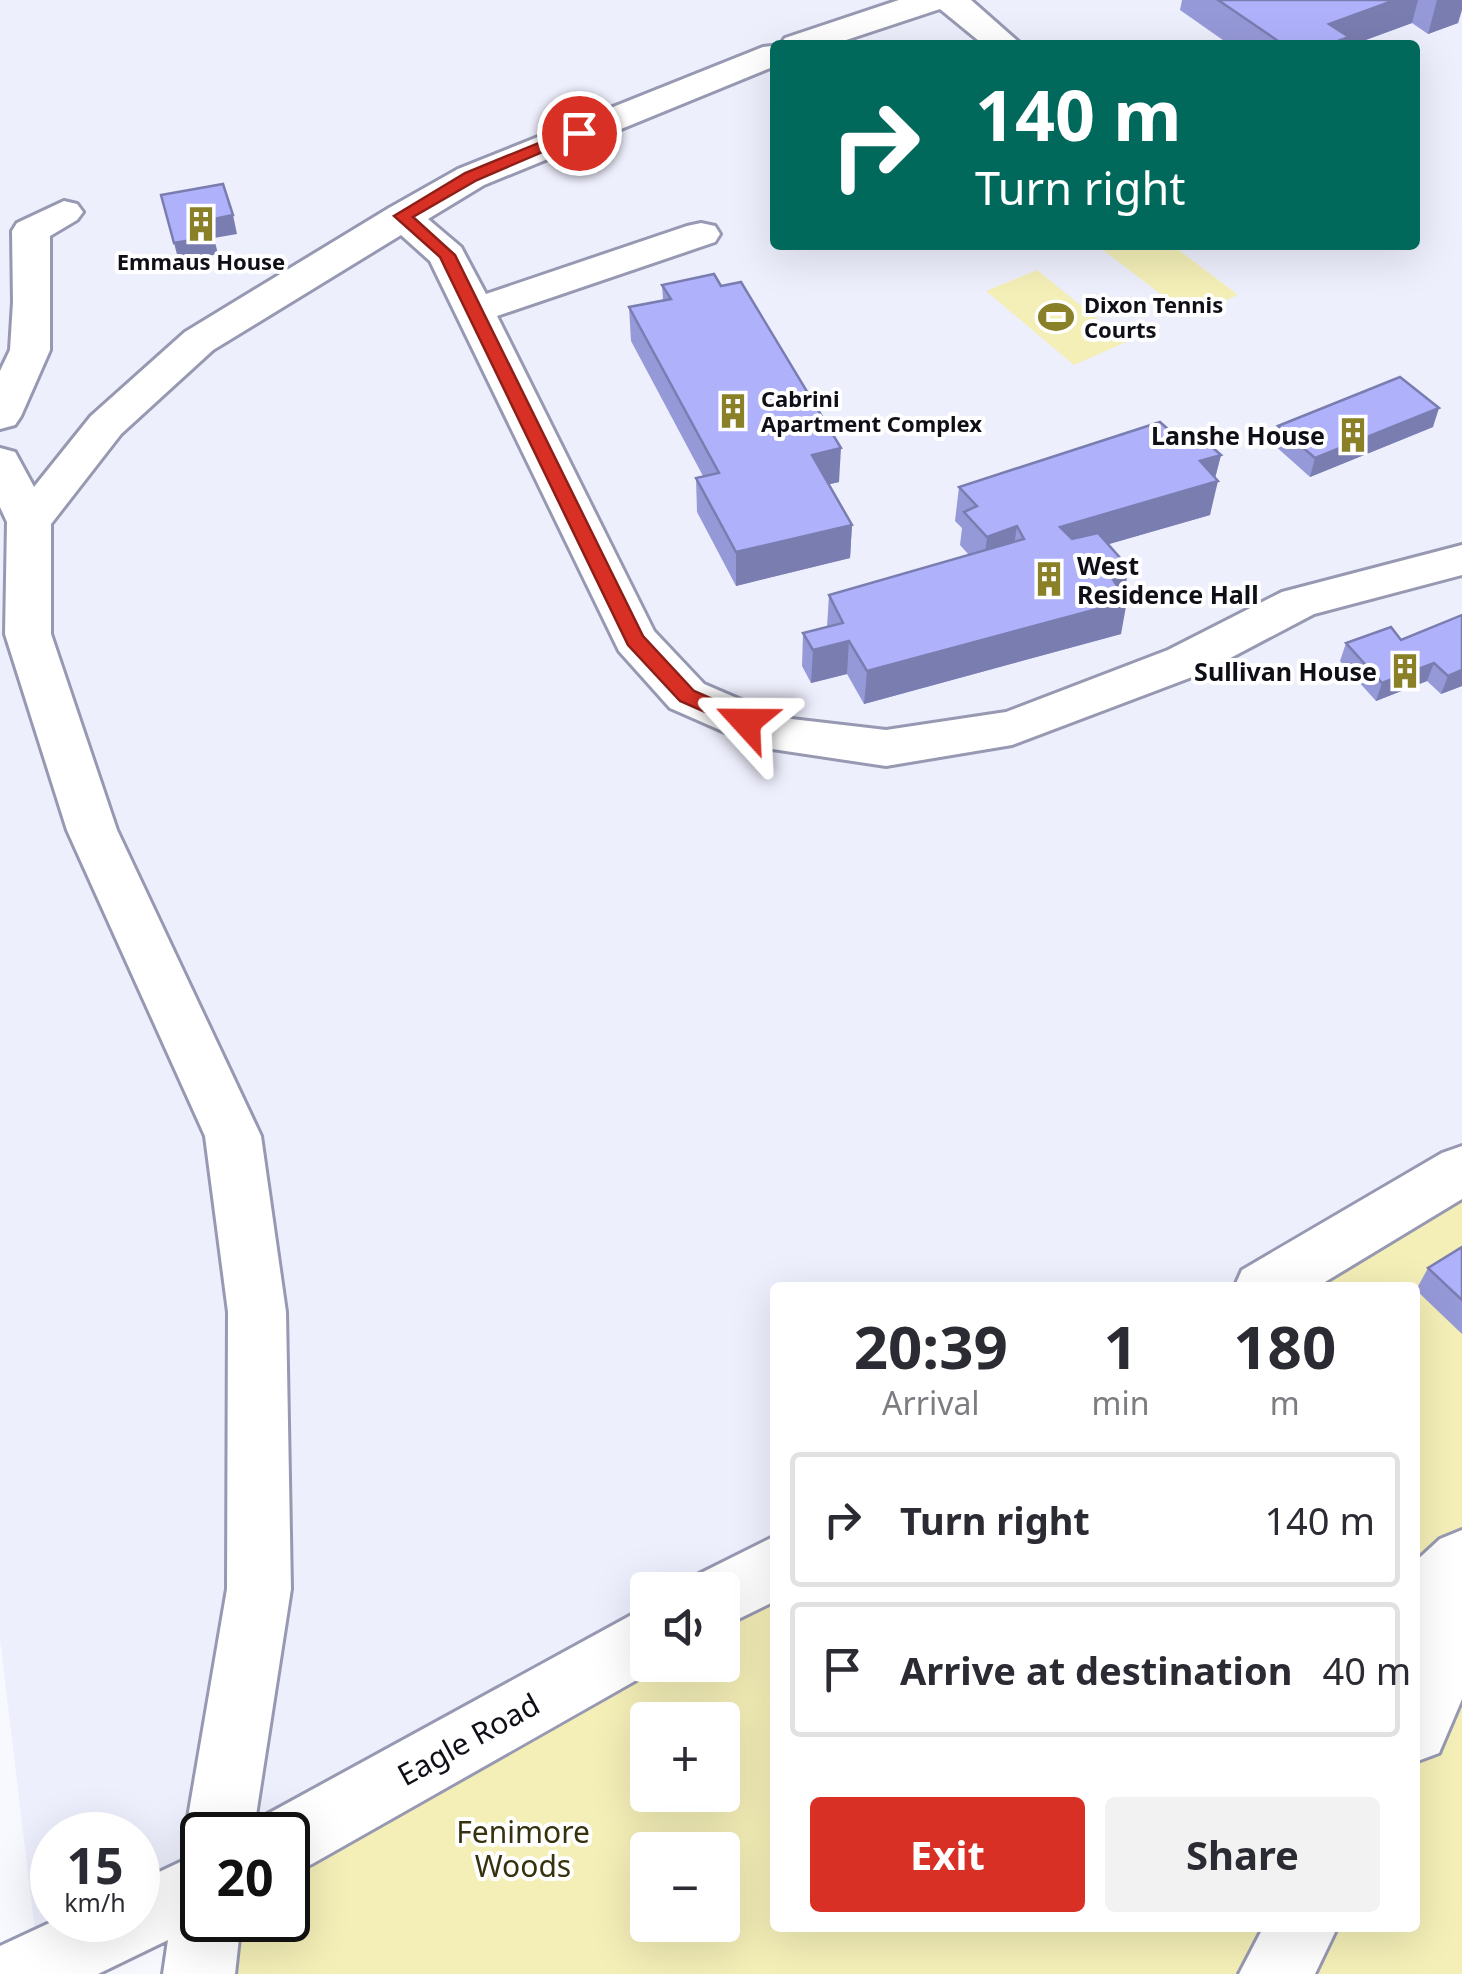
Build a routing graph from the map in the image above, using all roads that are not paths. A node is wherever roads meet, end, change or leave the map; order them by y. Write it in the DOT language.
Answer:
graph roads {
  1 [pos="934,0"];
  2 [pos="950,0"];
  3 [pos="861,36"];
  4 [pos="833,40"];
  5 [pos="999,40"];
  6 [pos="770,56"];
  7 [pos="64,212"];
  8 [pos="402,216"];
  9 [pos="701,234"];
  10 [pos="474,311"];
  11 [pos="0,416"];
  12 [pos="0,462"];
  13 [pos="29,522"];
  14 [pos="1462,560"];
  15 [pos="1462,1170"];
  16 [pos="1273,1282"];
  17 [pos="1462,1561"];
  18 [pos="770,1570"];
  19 [pos="740,1586"];
  20 [pos="1429,1636"];
  21 [pos="630,1648"];
  22 [pos="1420,1720"];
  23 [pos="223,1812"];
  24 [pos="310,1828"];
  25 [pos="1300,1932"];
  26 [pos="87,1942"];
  27 [pos="203,1942"];
  28 [pos="20,1974"];
  29 [pos="198,1974"];
  30 [pos="1275,1974"];
  1 -- 3 [label="street"];
  2 -- 5 [label="street"];
  3 -- 4 [label="street"];
  6 -- 8 [label="street"];
  7 -- 11 [label="street"];
  8 -- 10 [label="street"];
  8 -- 13 [label="street"];
  9 -- 10 [label="street"];
  10 -- 14 [label="street"];
  12 -- 13 [label="street"];
  13 -- 23 [label="street"];
  15 -- 16 [label="street"];
  17 -- 20 [label="street"];
  18 -- 19 [label="street"];
  20 -- 22 [label="street"];
  21 -- 24 [label="street, Eagle Road"];
  25 -- 30 [label="street"];
  26 -- 28 [label="street"];
  27 -- 29 [label="street"];
}
